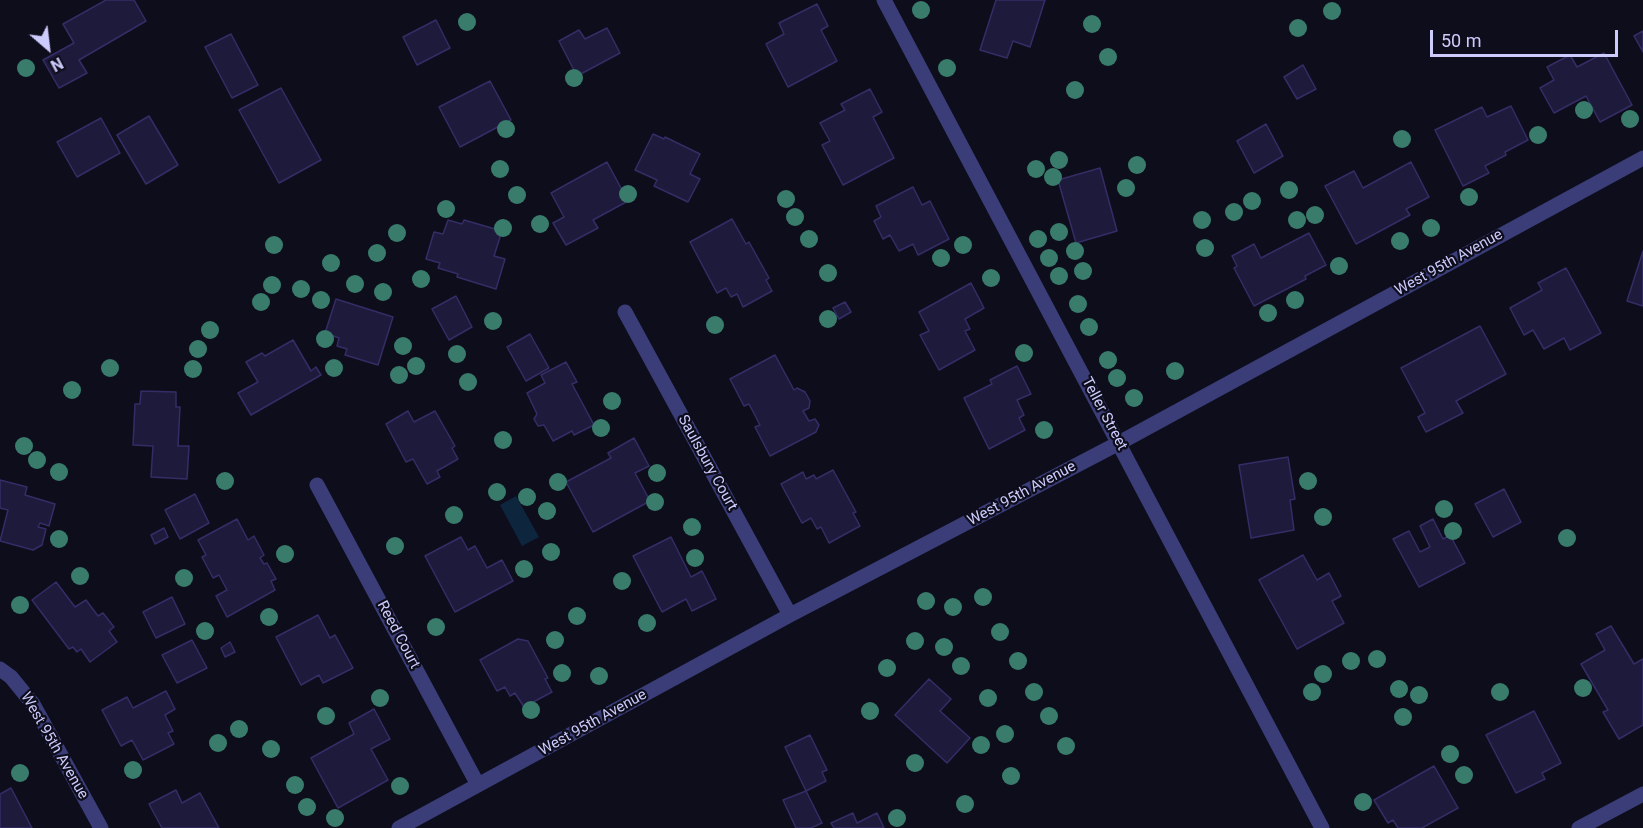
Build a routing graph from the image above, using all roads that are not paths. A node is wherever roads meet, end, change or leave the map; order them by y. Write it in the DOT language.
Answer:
graph roads {
  1 [pos="884,0"];
  2 [pos="1643,158"];
  3 [pos="625,312"];
  4 [pos="1119,443"];
  5 [pos="317,485"];
  6 [pos="790,615"];
  7 [pos="0,669"];
  8 [pos="478,785"];
  9 [pos="1643,794"];
  10 [pos="101,828"];
  11 [pos="399,828"];
  12 [pos="1322,828"];
  13 [pos="1579,828"];
  1 -- 4 [label="street, Teller Street"];
  2 -- 4 [label="street, West 95th Avenue"];
  3 -- 6 [label="street, Saulsbury Court"];
  4 -- 6 [label="street, West 95th Avenue"];
  4 -- 12 [label="street, Teller Street"];
  5 -- 8 [label="street, Reed Court"];
  6 -- 8 [label="street, West 95th Avenue"];
  7 -- 10 [label="street, West 95th Avenue"];
  8 -- 11 [label="street, West 95th Avenue"];
  9 -- 13 [label="street"];
}
